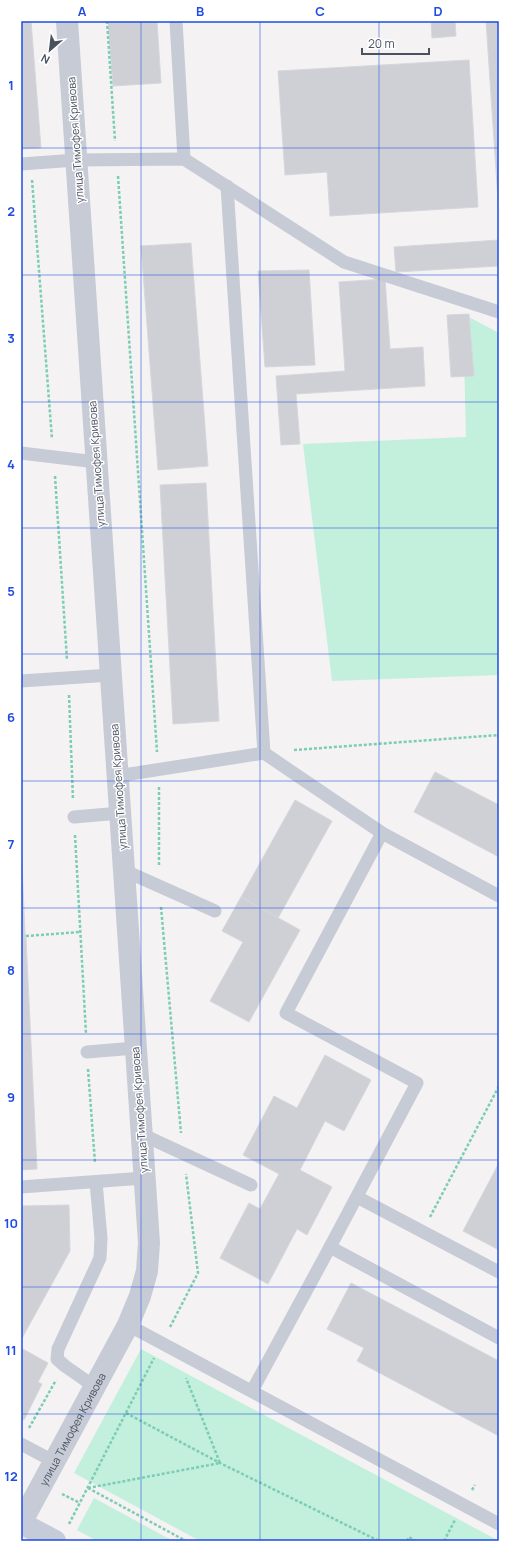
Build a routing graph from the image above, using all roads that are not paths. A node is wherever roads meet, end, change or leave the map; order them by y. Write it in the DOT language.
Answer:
graph roads {
  1 [pos="67,21"];
  2 [pos="176,21"];
  3 [pos="184,159"];
  4 [pos="76,160"];
  5 [pos="21,164"];
  6 [pos="227,186"];
  7 [pos="499,312"];
  8 [pos="21,453"];
  9 [pos="96,462"];
  10 [pos="111,675"];
  11 [pos="21,682"];
  12 [pos="264,753"];
  13 [pos="117,776"];
  14 [pos="120,813"];
  15 [pos="74,817"];
  16 [pos="382,833"];
  17 [pos="124,870"];
  18 [pos="499,896"];
  19 [pos="215,911"];
  20 [pos="135,1048"];
  21 [pos="87,1052"];
  22 [pos="141,1134"];
  23 [pos="144,1178"];
  24 [pos="96,1182"];
  25 [pos="251,1185"];
  26 [pos="21,1187"];
  27 [pos="356,1197"];
  28 [pos="330,1247"];
  29 [pos="499,1272"];
  30 [pos="128,1325"];
  31 [pos="499,1338"];
  32 [pos="95,1387"];
  33 [pos="252,1391"];
  34 [pos="21,1444"];
  35 [pos="55,1462"];
  36 [pos="21,1523"];
  37 [pos="499,1524"];
  38 [pos="61,1534"];
  1 -- 4 [label="street, улица Тимофея Кривова"];
  2 -- 3 [label="lane"];
  3 -- 4 [label="lane"];
  3 -- 6 [label="lane"];
  4 -- 5 [label="lane"];
  4 -- 9 [label="street, улица Тимофея Кривова"];
  6 -- 7 [label="lane"];
  6 -- 12 [label="lane"];
  8 -- 9 [label="lane"];
  9 -- 10 [label="street, улица Тимофея Кривова"];
  10 -- 11 [label="lane"];
  10 -- 13 [label="street, улица Тимофея Кривова"];
  12 -- 13 [label="lane"];
  12 -- 16 [label="lane"];
  13 -- 14 [label="street, улица Тимофея Кривова"];
  14 -- 15 [label="lane"];
  14 -- 17 [label="street, улица Тимофея Кривова"];
  16 -- 18 [label="lane"];
  16 -- 27 [label="lane"];
  17 -- 19 [label="lane"];
  17 -- 20 [label="street, улица Тимофея Кривова"];
  20 -- 21 [label="lane"];
  20 -- 22 [label="street, улица Тимофея Кривова"];
  22 -- 23 [label="street, улица Тимофея Кривова"];
  22 -- 25 [label="lane"];
  23 -- 24 [label="lane"];
  23 -- 30 [label="street, улица Тимофея Кривова"];
  24 -- 26 [label="lane"];
  24 -- 32 [label="lane"];
  27 -- 28 [label="lane"];
  27 -- 29 [label="lane"];
  28 -- 31 [label="lane"];
  28 -- 33 [label="lane"];
  30 -- 32 [label="street, улица Тимофея Кривова"];
  30 -- 33 [label="lane"];
  32 -- 35 [label="street, улица Тимофея Кривова"];
  33 -- 37 [label="lane"];
  34 -- 35 [label="lane"];
  35 -- 36 [label="street, улица Тимофея Кривова"];
  36 -- 38 [label="main road"];
}
